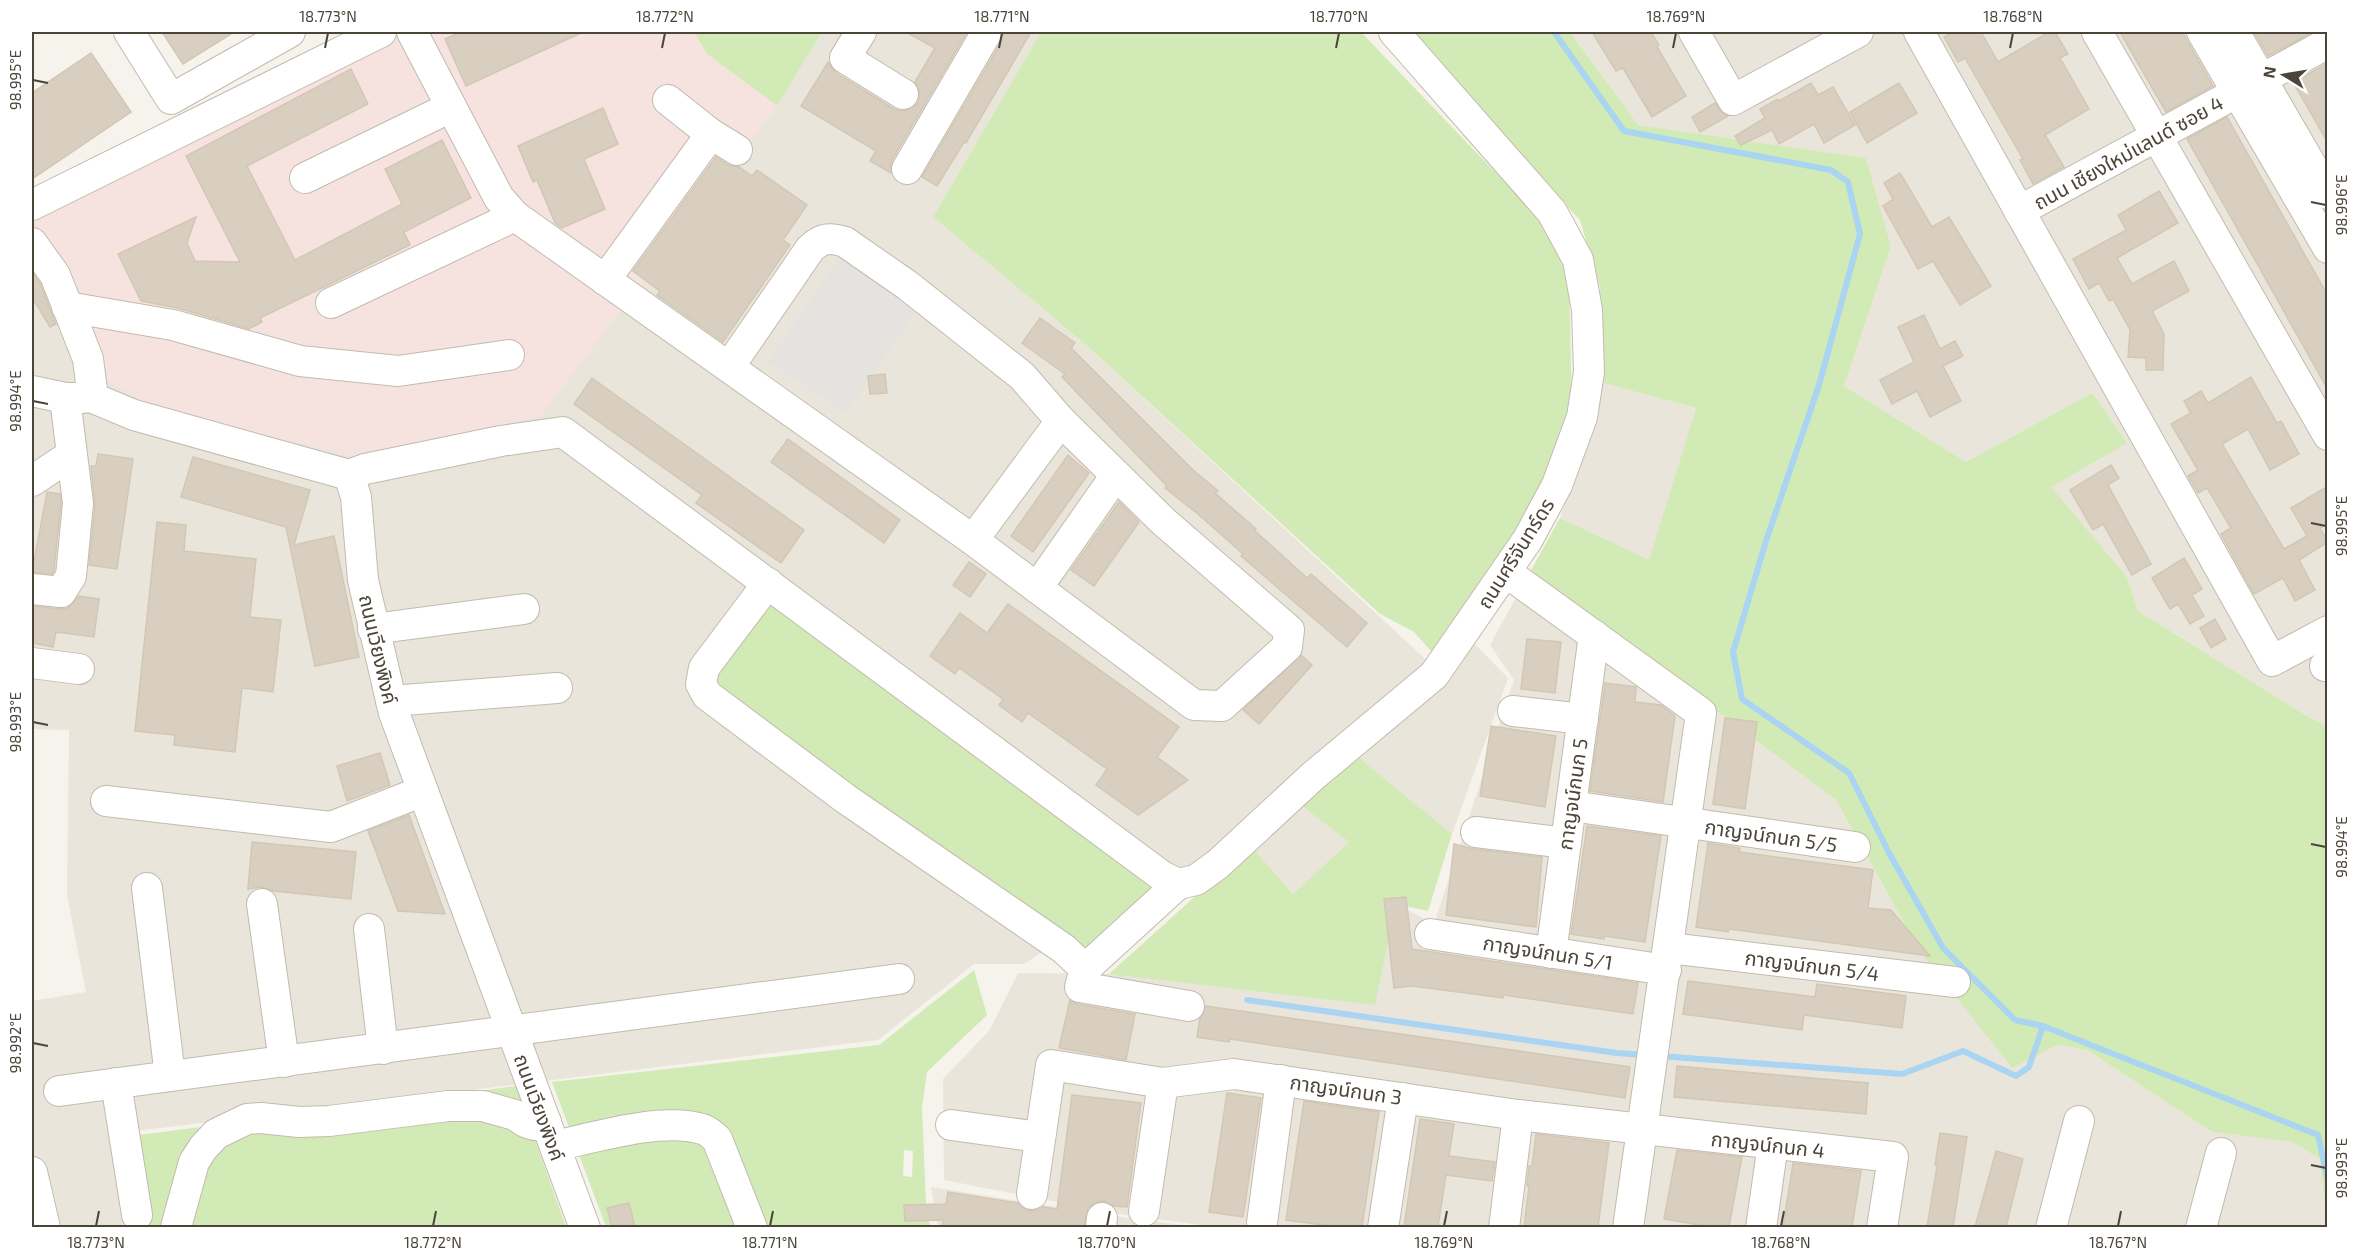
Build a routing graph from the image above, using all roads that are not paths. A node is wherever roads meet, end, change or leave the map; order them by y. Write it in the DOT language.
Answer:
graph roads {
  1 [pos="129,32"];
  2 [pos="290,32"];
  3 [pos="381,32"];
  4 [pos="412,32"];
  5 [pos="861,32"];
  6 [pos="987,32"];
  7 [pos="1394,32"];
  8 [pos="1694,32"];
  9 [pos="1858,32"];
  10 [pos="1919,32"];
  11 [pos="2097,32"];
  12 [pos="2202,32"];
  13 [pos="2234,32"];
  14 [pos="2328,43"];
  15 [pos="2249,86"];
  16 [pos="903,94"];
  17 [pos="668,100"];
  18 [pos="452,107"];
  19 [pos="711,134"];
  20 [pos="2156,136"];
  21 [pos="737,150"];
  22 [pos="908,169"];
  23 [pos="305,178"];
  24 [pos="2328,194"];
  25 [pos="32,205"];
  26 [pos="2019,211"];
  27 [pos="515,216"];
  28 [pos="32,243"];
  29 [pos="2328,248"];
  30 [pos="605,280"];
  31 [pos="332,303"];
  32 [pos="67,307"];
  33 [pos="509,355"];
  34 [pos="729,367"];
  35 [pos="32,391"];
  36 [pos="79,398"];
  37 [pos="1061,421"];
  38 [pos="2328,435"];
  39 [pos="71,455"];
  40 [pos="349,475"];
  41 [pos="1116,475"];
  42 [pos="32,481"];
  43 [pos="973,540"];
  44 [pos="1506,572"];
  45 [pos="768,583"];
  46 [pos="1037,588"];
  47 [pos="32,589"];
  48 [pos="524,609"];
  49 [pos="373,629"];
  50 [pos="2328,631"];
  51 [pos="1594,635"];
  52 [pos="32,663"];
  53 [pos="79,669"];
  54 [pos="557,688"];
  55 [pos="391,700"];
  56 [pos="1513,711"];
  57 [pos="1583,719"];
  58 [pos="423,791"];
  59 [pos="106,801"];
  60 [pos="1571,806"];
  61 [pos="1687,823"];
  62 [pos="1476,832"];
  63 [pos="1566,843"];
  64 [pos="1855,847"];
  65 [pos="1178,884"];
  66 [pos="147,888"];
  67 [pos="262,904"];
  68 [pos="369,929"];
  69 [pos="1430,934"];
  70 [pos="1551,953"];
  71 [pos="1667,959"];
  72 [pos="1085,969"];
  73 [pos="899,979"];
  74 [pos="1956,982"];
  75 [pos="1190,1006"];
  76 [pos="511,1030"];
  77 [pos="383,1049"];
  78 [pos="284,1062"];
  79 [pos="170,1076"];
  80 [pos="1281,1080"];
  81 [pos="116,1083"];
  82 [pos="1163,1083"];
  83 [pos="59,1091"];
  84 [pos="1403,1098"];
  85 [pos="1518,1115"];
  86 [pos="2079,1121"];
  87 [pos="951,1125"];
  88 [pos="1642,1130"];
  89 [pos="550,1134"];
  90 [pos="1040,1137"];
  91 [pos="1773,1144"];
  92 [pos="2221,1152"];
  93 [pos="32,1172"];
  94 [pos="1032,1194"];
  95 [pos="1144,1211"];
  96 [pos="137,1215"];
  97 [pos="1262,1223"];
  98 [pos="45,1227"];
  99 [pos="177,1227"];
  100 [pos="585,1227"];
  101 [pos="752,1227"];
  102 [pos="1383,1227"];
  103 [pos="1504,1227"];
  104 [pos="1628,1227"];
  105 [pos="1761,1227"];
  106 [pos="1882,1227"];
  107 [pos="2051,1227"];
  108 [pos="2201,1227"];
  1 -- 2 [label="street"];
  3 -- 25 [label="street"];
  4 -- 18 [label="street"];
  5 -- 16 [label="street"];
  6 -- 22 [label="street"];
  7 -- 44 [label="street, ถนนศรีจันทร์ดร"];
  8 -- 9 [label="street"];
  10 -- 26 [label="street"];
  11 -- 20 [label="street"];
  12 -- 15 [label="street"];
  13 -- 15 [label="street"];
  14 -- 15 [label="street, ถนน เชียงใหม่แลนด์ ซอย 4"];
  15 -- 20 [label="street, ถนน เชียงใหม่แลนด์ ซอย 4"];
  15 -- 24 [label="street"];
  15 -- 29 [label="street"];
  17 -- 19 [label="street"];
  18 -- 23 [label="street"];
  18 -- 27 [label="street"];
  19 -- 21 [label="street"];
  19 -- 30 [label="street"];
  20 -- 26 [label="street, ถนน เชียงใหม่แลนด์ ซอย 4"];
  20 -- 38 [label="street"];
  26 -- 50 [label="street"];
  27 -- 30 [label="street"];
  27 -- 31 [label="street"];
  28 -- 32 [label="street"];
  30 -- 34 [label="street"];
  32 -- 33 [label="street"];
  32 -- 36 [label="street"];
  34 -- 37 [label="street"];
  34 -- 43 [label="street"];
  35 -- 36 [label="street"];
  36 -- 39 [label="street"];
  36 -- 40 [label="street"];
  37 -- 41 [label="street"];
  37 -- 43 [label="street"];
  39 -- 42 [label="street"];
  39 -- 47 [label="street"];
  40 -- 45 [label="street"];
  40 -- 49 [label="street, ถนนเวียงพิงค์"];
  41 -- 46 [label="street"];
  41 -- 46 [label="street"];
  43 -- 46 [label="street"];
  44 -- 51 [label="street"];
  44 -- 65 [label="street, ถนนศรีจันทร์ดร"];
  45 -- 65 [label="street"];
  45 -- 72 [label="street"];
  48 -- 49 [label="street"];
  49 -- 55 [label="street, ถนนเวียงพิงค์"];
  51 -- 57 [label="street, กาญจน์กนก 5"];
  51 -- 61 [label="street"];
  52 -- 53 [label="street"];
  54 -- 55 [label="street"];
  55 -- 58 [label="street, ถนนเวียงพิงค์"];
  56 -- 57 [label="street"];
  57 -- 60 [label="street, กาญจน์กนก 5"];
  58 -- 59 [label="street"];
  58 -- 76 [label="street, ถนนเวียงพิงค์"];
  60 -- 61 [label="street, กาญจน์กนก 5/5"];
  60 -- 63 [label="street, กาญจน์กนก 5"];
  61 -- 64 [label="street, กาญจน์กนก 5/5"];
  61 -- 71 [label="street"];
  62 -- 63 [label="street"];
  63 -- 70 [label="street, กาญจน์กนก 5"];
  65 -- 72 [label="street, ถนนศรีจันทร์ดร"];
  66 -- 79 [label="street"];
  67 -- 78 [label="street"];
  68 -- 77 [label="street"];
  69 -- 70 [label="street, กาญจน์กนก 5/1"];
  70 -- 71 [label="street, กาญจน์กนก 5/1"];
  71 -- 74 [label="street, กาญจน์กนก 5/4"];
  71 -- 88 [label="street"];
  72 -- 75 [label="street"];
  73 -- 76 [label="street"];
  76 -- 77 [label="street"];
  76 -- 89 [label="street, ถนนเวียงพิงค์"];
  77 -- 78 [label="street"];
  78 -- 79 [label="street"];
  79 -- 81 [label="street"];
  80 -- 82 [label="street, กาญจน์กนก 3"];
  80 -- 84 [label="street, กาญจน์กนก 3"];
  80 -- 97 [label="street"];
  81 -- 83 [label="street"];
  81 -- 96 [label="street"];
  82 -- 90 [label="street, กาญจน์กนก 3"];
  82 -- 95 [label="street"];
  84 -- 85 [label="street, กาญจน์กนก 3"];
  84 -- 102 [label="street"];
  85 -- 88 [label="street, กาญจน์กนก 3"];
  85 -- 103 [label="street"];
  86 -- 107 [label="street"];
  87 -- 90 [label="street"];
  88 -- 91 [label="street, กาญจน์กนก 4"];
  88 -- 104 [label="street"];
  89 -- 99 [label="street"];
  89 -- 100 [label="street, ถนนเวียงพิงค์"];
  89 -- 101 [label="street"];
  90 -- 94 [label="street"];
  91 -- 105 [label="street"];
  91 -- 106 [label="street, กาญจน์กนก 4"];
  92 -- 108 [label="street"];
  93 -- 98 [label="street"];
}
